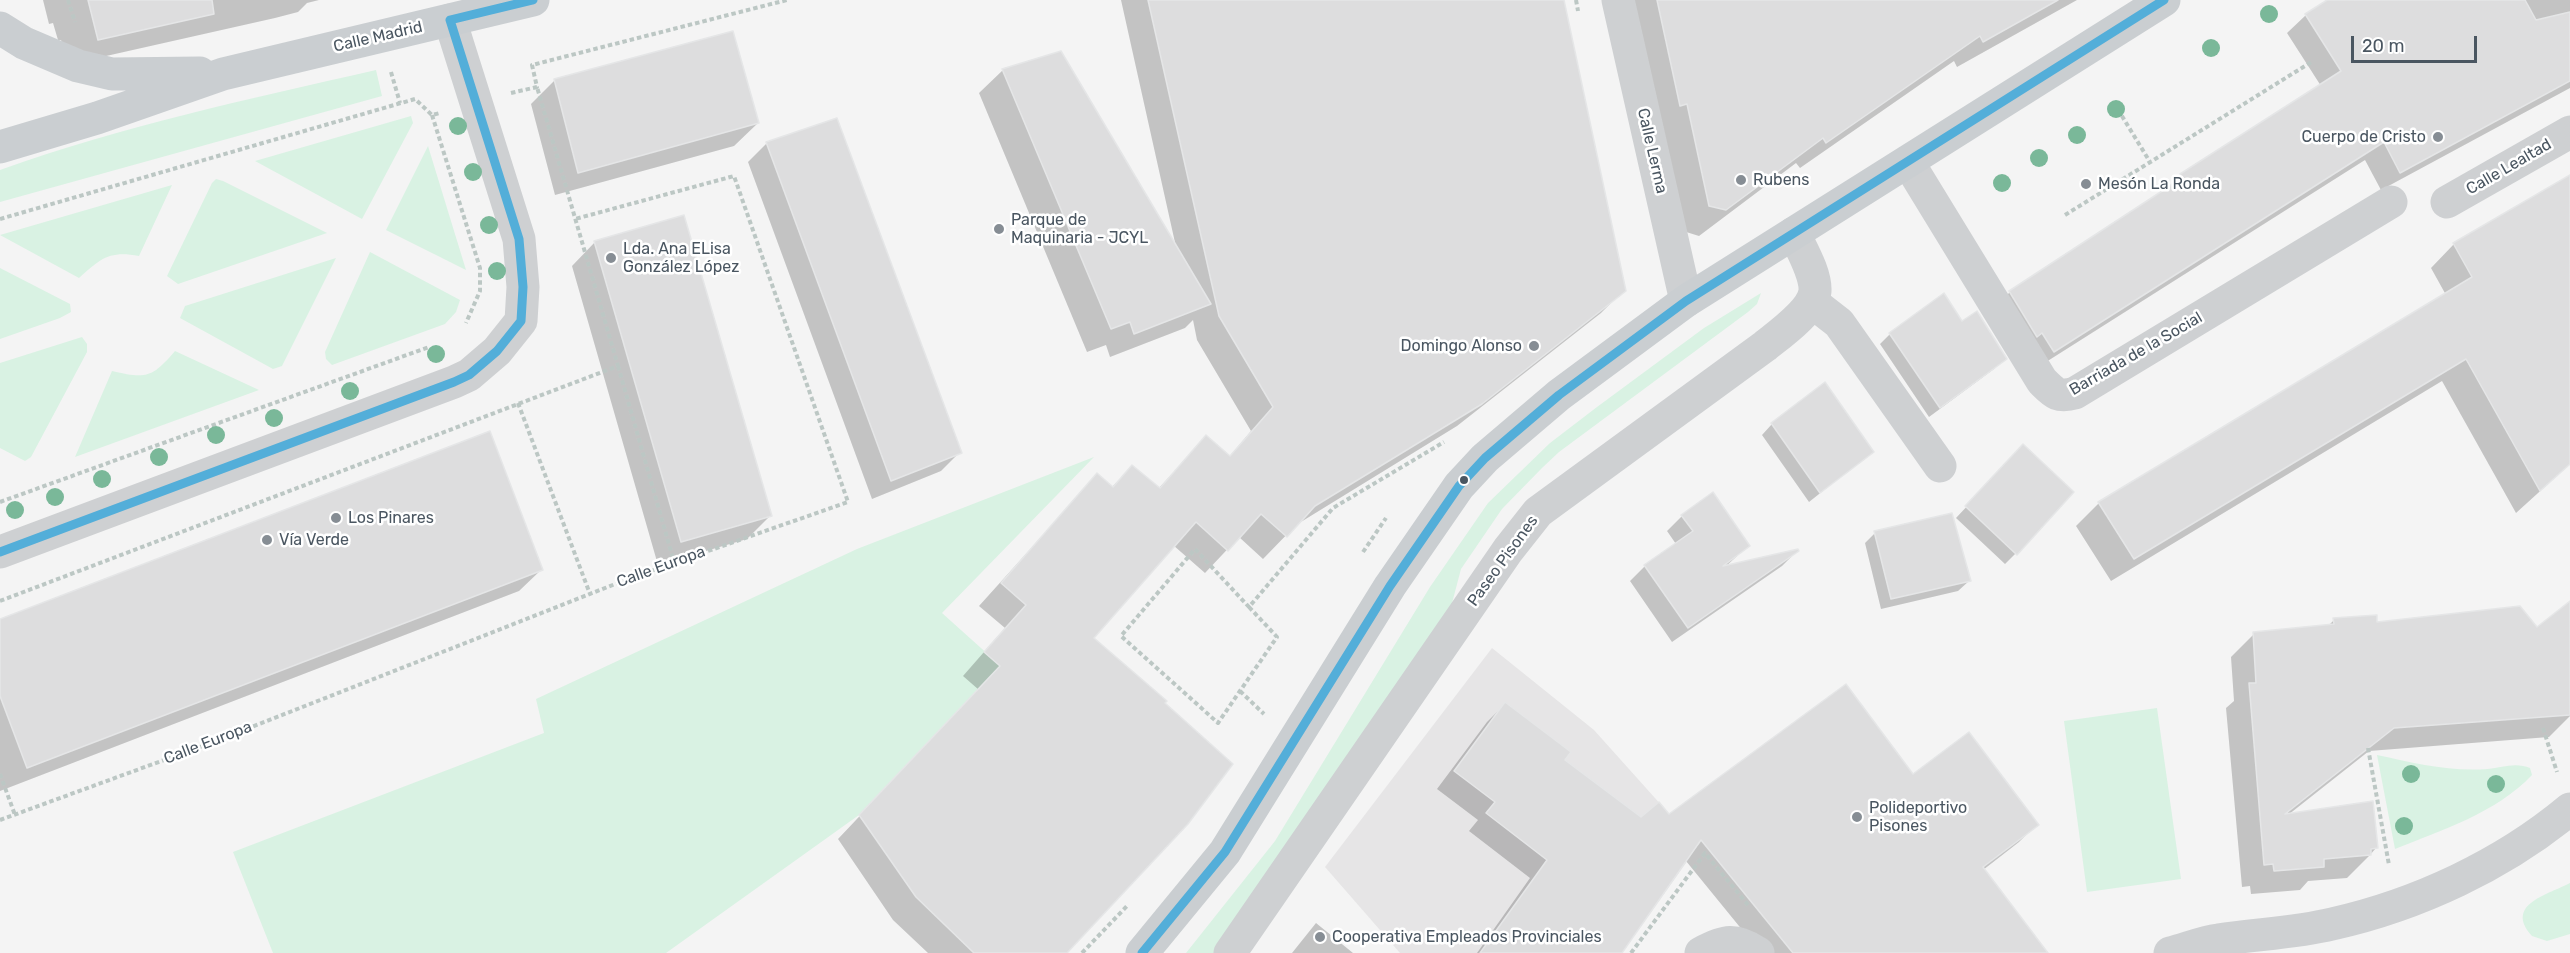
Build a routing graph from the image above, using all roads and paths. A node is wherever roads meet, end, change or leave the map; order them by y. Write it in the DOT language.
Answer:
graph roads {
  1 [pos="533,0"];
  2 [pos="787,0"];
  3 [pos="1618,0"];
  4 [pos="2164,0"];
  5 [pos="450,20"];
  6 [pos="0,28"];
  7 [pos="2313,61"];
  8 [pos="389,64"];
  9 [pos="223,74"];
  10 [pos="508,94"];
  11 [pos="400,103"];
  12 [pos="2114,103"];
  13 [pos="441,112"];
  14 [pos="432,115"];
  15 [pos="2570,132"];
  16 [pos="0,147"];
  17 [pos="1908,162"];
  18 [pos="2150,162"];
  19 [pos="2391,202"];
  20 [pos="2447,202"];
  21 [pos="2065,215"];
  22 [pos="0,219"];
  23 [pos="575,219"];
  24 [pos="1794,233"];
  25 [pos="1686,301"];
  26 [pos="1812,302"];
  27 [pos="461,331"];
  28 [pos="430,347"];
  29 [pos="618,366"];
  30 [pos="518,404"];
  31 [pos="1445,442"];
  32 [pos="1940,466"];
  33 [pos="0,502"];
  34 [pos="0,552"];
  35 [pos="674,562"];
  36 [pos="590,594"];
  37 [pos="1249,607"];
  38 [pos="1240,691"];
  39 [pos="1264,714"];
  40 [pos="2543,728"];
  41 [pos="2368,748"];
  42 [pos="2557,772"];
  43 [pos="0,774"];
  44 [pos="2570,809"];
  45 [pos="15,815"];
  46 [pos="0,820"];
  47 [pos="2389,865"];
  48 [pos="1738,893"];
  49 [pos="1142,953"];
  50 [pos="1230,953"];
  51 [pos="1631,953"];
  52 [pos="1701,953"];
  53 [pos="1758,953"];
  54 [pos="2170,953"];
  1 -- 5 [label="main road, Calle Madrid"];
  2 -- 10 [label="path"];
  3 -- 25 [label="street, Calle Lerma"];
  4 -- 17 [label="main road"];
  5 -- 9 [label="main road, Calle Madrid"];
  5 -- 34 [label="street"];
  6 -- 9 [label="main road, Calle Madrid"];
  7 -- 18 [label="path"];
  8 -- 11 [label="path"];
  9 -- 16 [label="main road, Calle Madrid"];
  11 -- 14 [label="path"];
  11 -- 22 [label="path"];
  12 -- 18 [label="path"];
  13 -- 14 [label="path"];
  14 -- 27 [label="path"];
  15 -- 20 [label="street, Calle Lealtad"];
  17 -- 19 [label="street, Barriada de la Social"];
  17 -- 24 [label="main road"];
  18 -- 21 [label="path"];
  23 -- 35 [label="path, Calle Europa"];
  24 -- 25 [label="main road"];
  24 -- 26 [label="street"];
  25 -- 49 [label="main road"];
  26 -- 32 [label="street"];
  26 -- 50 [label="street, Paseo Pisones"];
  28 -- 33 [label="path"];
  29 -- 35 [label="path"];
  30 -- 36 [label="path"];
  31 -- 37 [label="path"];
  35 -- 36 [label="path, Calle Europa"];
  36 -- 45 [label="path, Calle Europa"];
  37 -- 38 [label="path"];
  37 -- 38 [label="path"];
  38 -- 39 [label="path"];
  40 -- 42 [label="path"];
  41 -- 47 [label="path"];
  43 -- 45 [label="path"];
  44 -- 54 [label="street"];
  45 -- 46 [label="path, Calle Europa"];
  48 -- 51 [label="path"];
  52 -- 53 [label="street"];
}
